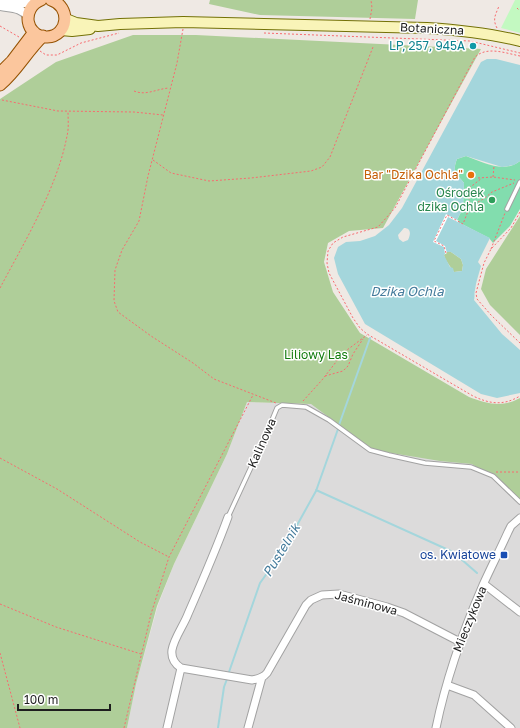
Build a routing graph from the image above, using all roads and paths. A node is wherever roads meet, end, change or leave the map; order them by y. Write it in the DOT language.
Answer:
graph roads {
  1 [pos="52,0"];
  2 [pos="371,0"];
  3 [pos="38,2"];
  4 [pos="63,4"];
  5 [pos="0,5"];
  6 [pos="499,6"];
  7 [pos="517,8"];
  8 [pos="519,10"];
  9 [pos="28,17"];
  10 [pos="66,19"];
  11 [pos="183,22"];
  12 [pos="0,26"];
  13 [pos="98,26"];
  14 [pos="368,27"];
  15 [pos="62,30"];
  16 [pos="502,30"];
  17 [pos="125,32"];
  18 [pos="260,33"];
  19 [pos="38,34"];
  20 [pos="520,41"];
  21 [pos="30,44"];
  22 [pos="373,47"];
  23 [pos="520,53"];
  24 [pos="520,56"];
  25 [pos="0,72"];
  26 [pos="0,85"];
  27 [pos="170,88"];
  28 [pos="134,91"];
  29 [pos="2,100"];
  30 [pos="68,111"];
  31 [pos="163,116"];
  32 [pos="152,160"];
  33 [pos="494,166"];
  34 [pos="493,177"];
  35 [pos="478,178"];
  36 [pos="482,178"];
  37 [pos="520,181"];
  38 [pos="470,206"];
  39 [pos="507,209"];
  40 [pos="520,212"];
  41 [pos="491,249"];
  42 [pos="446,253"];
  43 [pos="0,287"];
  44 [pos="367,334"];
  45 [pos="363,338"];
  46 [pos="520,343"];
  47 [pos="325,377"];
  48 [pos="253,395"];
  49 [pos="520,396"];
  50 [pos="282,405"];
  51 [pos="299,406"];
  52 [pos="0,458"];
  53 [pos="520,472"];
  54 [pos="484,473"];
  55 [pos="520,502"];
  56 [pos="228,517"];
  57 [pos="520,518"];
  58 [pos="169,557"];
  59 [pos="484,584"];
  60 [pos="0,604"];
  61 [pos="520,612"];
  62 [pos="460,642"];
  63 [pos="0,653"];
  64 [pos="141,654"];
  65 [pos="181,668"];
  66 [pos="262,677"];
  67 [pos="447,685"];
  68 [pos="20,728"];
  69 [pos="124,728"];
  70 [pos="166,728"];
  71 [pos="248,728"];
  72 [pos="436,728"];
  73 [pos="511,728"];
  1 -- 4 [label="main road"];
  2 -- 14 [label="path"];
  3 -- 5 [label="street"];
  3 -- 9 [label="main road"];
  4 -- 10 [label="main road"];
  5 -- 9 [label="street"];
  6 -- 16 [label="path"];
  7 -- 8 [label="path"];
  9 -- 19 [label="main road"];
  10 -- 13 [label="main road"];
  10 -- 15 [label="main road"];
  11 -- 13 [label="main road, Botaniczna"];
  11 -- 14 [label="main road, Botaniczna"];
  11 -- 27 [label="path"];
  12 -- 21 [label="path"];
  13 -- 15 [label="main road"];
  14 -- 20 [label="main road, Botaniczna"];
  15 -- 19 [label="main road"];
  17 -- 21 [label="path"];
  18 -- 23 [label="path"];
  19 -- 21 [label="main road"];
  21 -- 25 [label="main road"];
  21 -- 26 [label="main road"];
  22 -- 32 [label="path"];
  24 -- 44 [label="path"];
  27 -- 28 [label="path"];
  27 -- 31 [label="path"];
  29 -- 30 [label="path"];
  30 -- 31 [label="path"];
  30 -- 43 [label="path"];
  31 -- 32 [label="path"];
  32 -- 48 [label="path"];
  33 -- 34 [label="path"];
  34 -- 36 [label="path"];
  34 -- 37 [label="path"];
  35 -- 36 [label="path"];
  36 -- 38 [label="path"];
  37 -- 38 [label="path"];
  37 -- 39 [label="lane"];
  38 -- 42 [label="path"];
  39 -- 41 [label="path"];
  40 -- 41 [label="path"];
  41 -- 46 [label="path"];
  44 -- 45 [label="path"];
  44 -- 49 [label="path"];
  45 -- 47 [label="path"];
  45 -- 47 [label="path"];
  47 -- 51 [label="path"];
  48 -- 50 [label="path"];
  48 -- 58 [label="path"];
  50 -- 51 [label="lane, Kalinowa"];
  50 -- 56 [label="lane, Kalinowa"];
  51 -- 54 [label="lane, Kalinowa"];
  52 -- 58 [label="path"];
  53 -- 54 [label="path"];
  54 -- 55 [label="lane, Kalinowa"];
  56 -- 65 [label="street, Kalinowa"];
  57 -- 59 [label="street, Mieczykowa"];
  58 -- 64 [label="path"];
  59 -- 61 [label="street"];
  59 -- 62 [label="street, Mieczykowa"];
  60 -- 64 [label="path"];
  62 -- 66 [label="street, Jaśminowa"];
  62 -- 67 [label="street, Mieczykowa"];
  63 -- 68 [label="path"];
  64 -- 69 [label="path"];
  65 -- 66 [label="street"];
  65 -- 70 [label="street"];
  66 -- 71 [label="street, Jaśminowa"];
  67 -- 72 [label="street, Mieczykowa"];
  67 -- 73 [label="street"];
}
